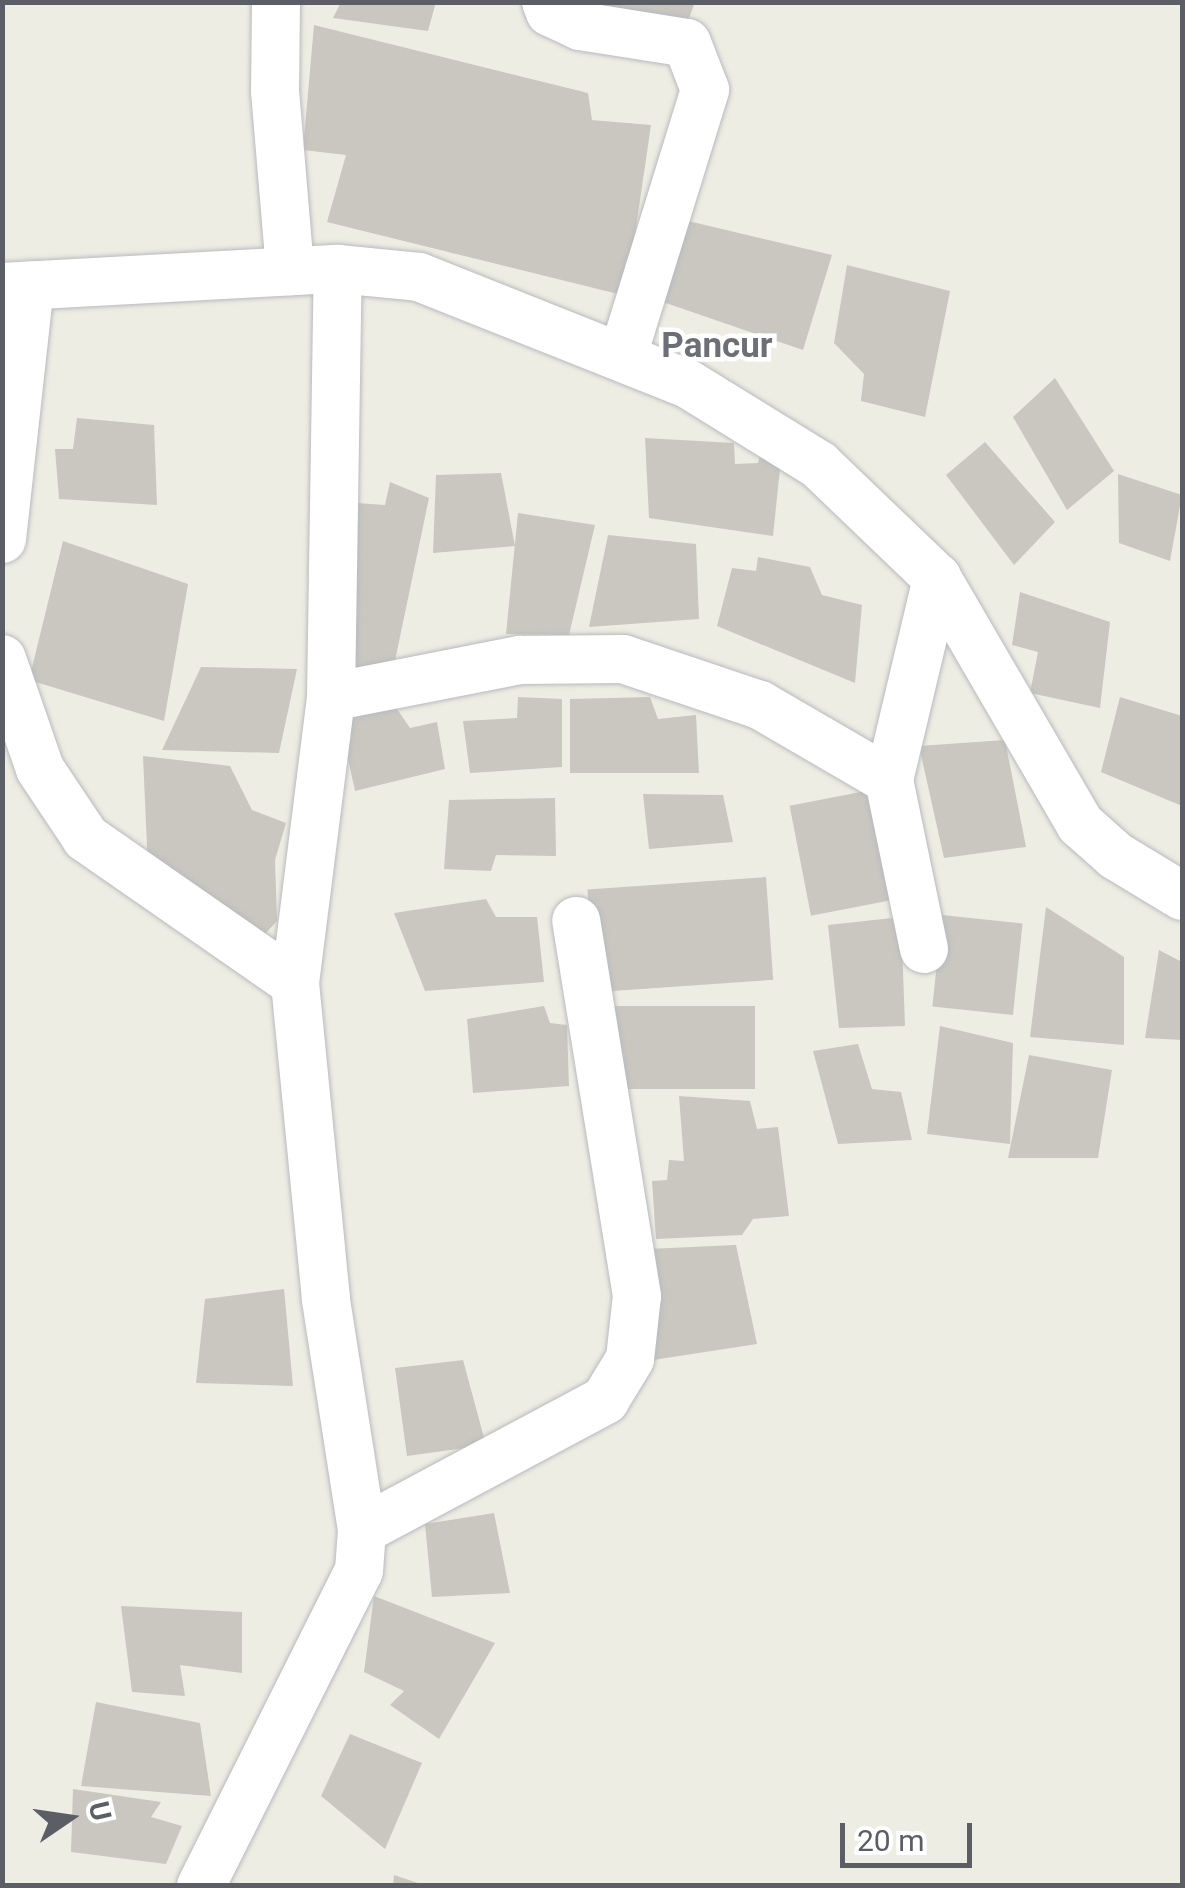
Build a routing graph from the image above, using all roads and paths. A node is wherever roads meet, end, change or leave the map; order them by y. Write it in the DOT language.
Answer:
graph roads {
  1 [pos="276,2"];
  2 [pos="546,2"];
  3 [pos="338,269"];
  4 [pos="290,270"];
  5 [pos="16,286"];
  6 [pos="623,354"];
  7 [pos="2,540"];
  8 [pos="937,578"];
  9 [pos="2,659"];
  10 [pos="331,697"];
  11 [pos="889,780"];
  12 [pos="1182,896"];
  13 [pos="576,921"];
  14 [pos="924,949"];
  15 [pos="295,983"];
  16 [pos="362,1530"];
  17 [pos="201,1886"];
  1 -- 4 [label="street"];
  2 -- 6 [label="street"];
  3 -- 4 [label="street"];
  3 -- 6 [label="street"];
  3 -- 10 [label="street"];
  4 -- 5 [label="street"];
  5 -- 7 [label="street"];
  6 -- 8 [label="street"];
  8 -- 11 [label="street"];
  8 -- 12 [label="street"];
  9 -- 15 [label="street"];
  10 -- 11 [label="street"];
  10 -- 15 [label="street"];
  11 -- 14 [label="street"];
  13 -- 16 [label="street"];
  15 -- 16 [label="street"];
  16 -- 17 [label="street"];
}
